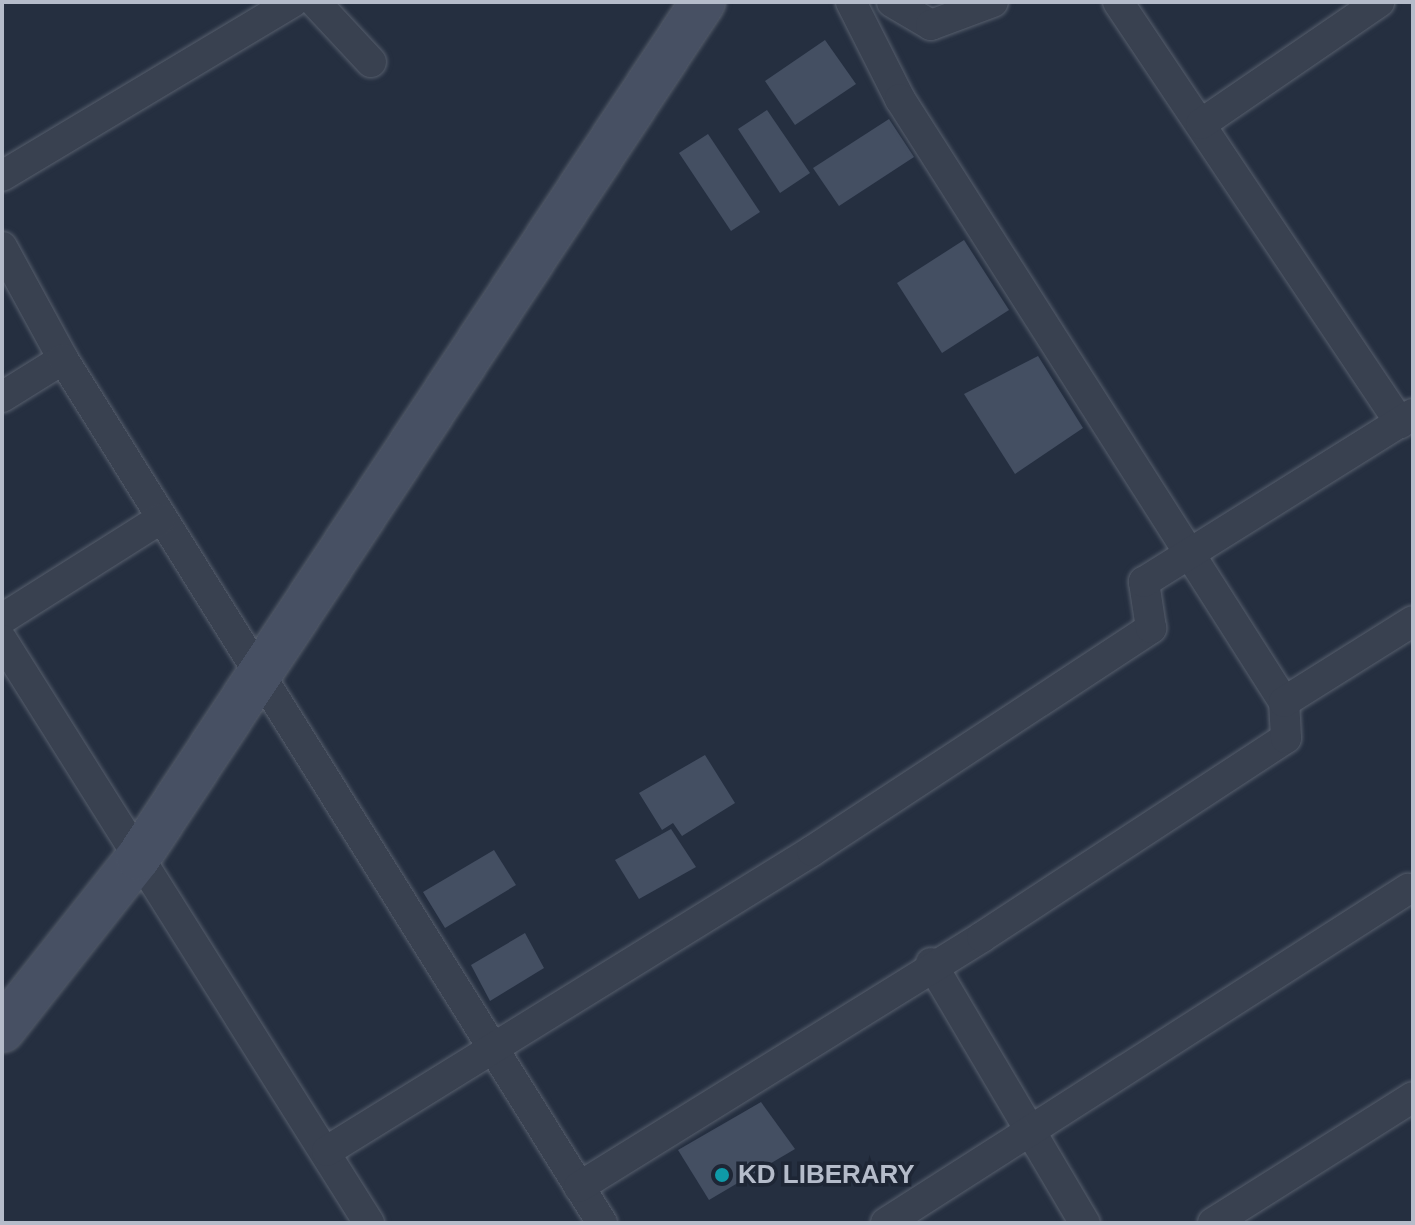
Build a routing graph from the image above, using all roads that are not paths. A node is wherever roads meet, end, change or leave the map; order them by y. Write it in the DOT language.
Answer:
graph roads {
  1 [pos="293,2"];
  2 [pos="315,2"];
  3 [pos="703,2"];
  4 [pos="851,2"];
  5 [pos="892,2"];
  6 [pos="993,2"];
  7 [pos="1118,2"];
  8 [pos="1379,2"];
  9 [pos="371,62"];
  10 [pos="1201,124"];
  11 [pos="2,176"];
  12 [pos="2,247"];
  13 [pos="63,359"];
  14 [pos="2,397"];
  15 [pos="1406,419"];
  16 [pos="160,519"];
  17 [pos="1186,556"];
  18 [pos="2,619"];
  19 [pos="1413,621"];
  20 [pos="2,640"];
  21 [pos="259,676"];
  22 [pos="1284,702"];
  23 [pos="138,858"];
  24 [pos="1408,889"];
  25 [pos="931,963"];
  26 [pos="7,1009"];
  27 [pos="491,1044"];
  28 [pos="1413,1097"];
  29 [pos="1033,1133"];
  30 [pos="327,1151"];
  31 [pos="579,1187"];
  32 [pos="369,1223"];
  33 [pos="602,1223"];
  34 [pos="886,1223"];
  35 [pos="1085,1223"];
  36 [pos="1213,1223"];
  1 -- 11 [label="street"];
  2 -- 9 [label="street"];
  3 -- 21 [label="street"];
  4 -- 17 [label="street"];
  5 -- 6 [label="street"];
  7 -- 10 [label="street"];
  8 -- 10 [label="street"];
  10 -- 15 [label="street"];
  12 -- 13 [label="street"];
  13 -- 14 [label="street"];
  13 -- 16 [label="street"];
  15 -- 17 [label="street"];
  16 -- 18 [label="street"];
  16 -- 21 [label="street"];
  17 -- 22 [label="street"];
  17 -- 27 [label="street"];
  19 -- 22 [label="street"];
  20 -- 23 [label="street"];
  21 -- 23 [label="street"];
  21 -- 27 [label="street"];
  22 -- 25 [label="street"];
  23 -- 26 [label="street"];
  23 -- 30 [label="street"];
  24 -- 29 [label="street"];
  25 -- 29 [label="street"];
  25 -- 31 [label="street"];
  27 -- 30 [label="street"];
  27 -- 31 [label="street"];
  28 -- 36 [label="street"];
  29 -- 34 [label="street"];
  29 -- 35 [label="street"];
  30 -- 32 [label="street"];
  31 -- 33 [label="street"];
}
